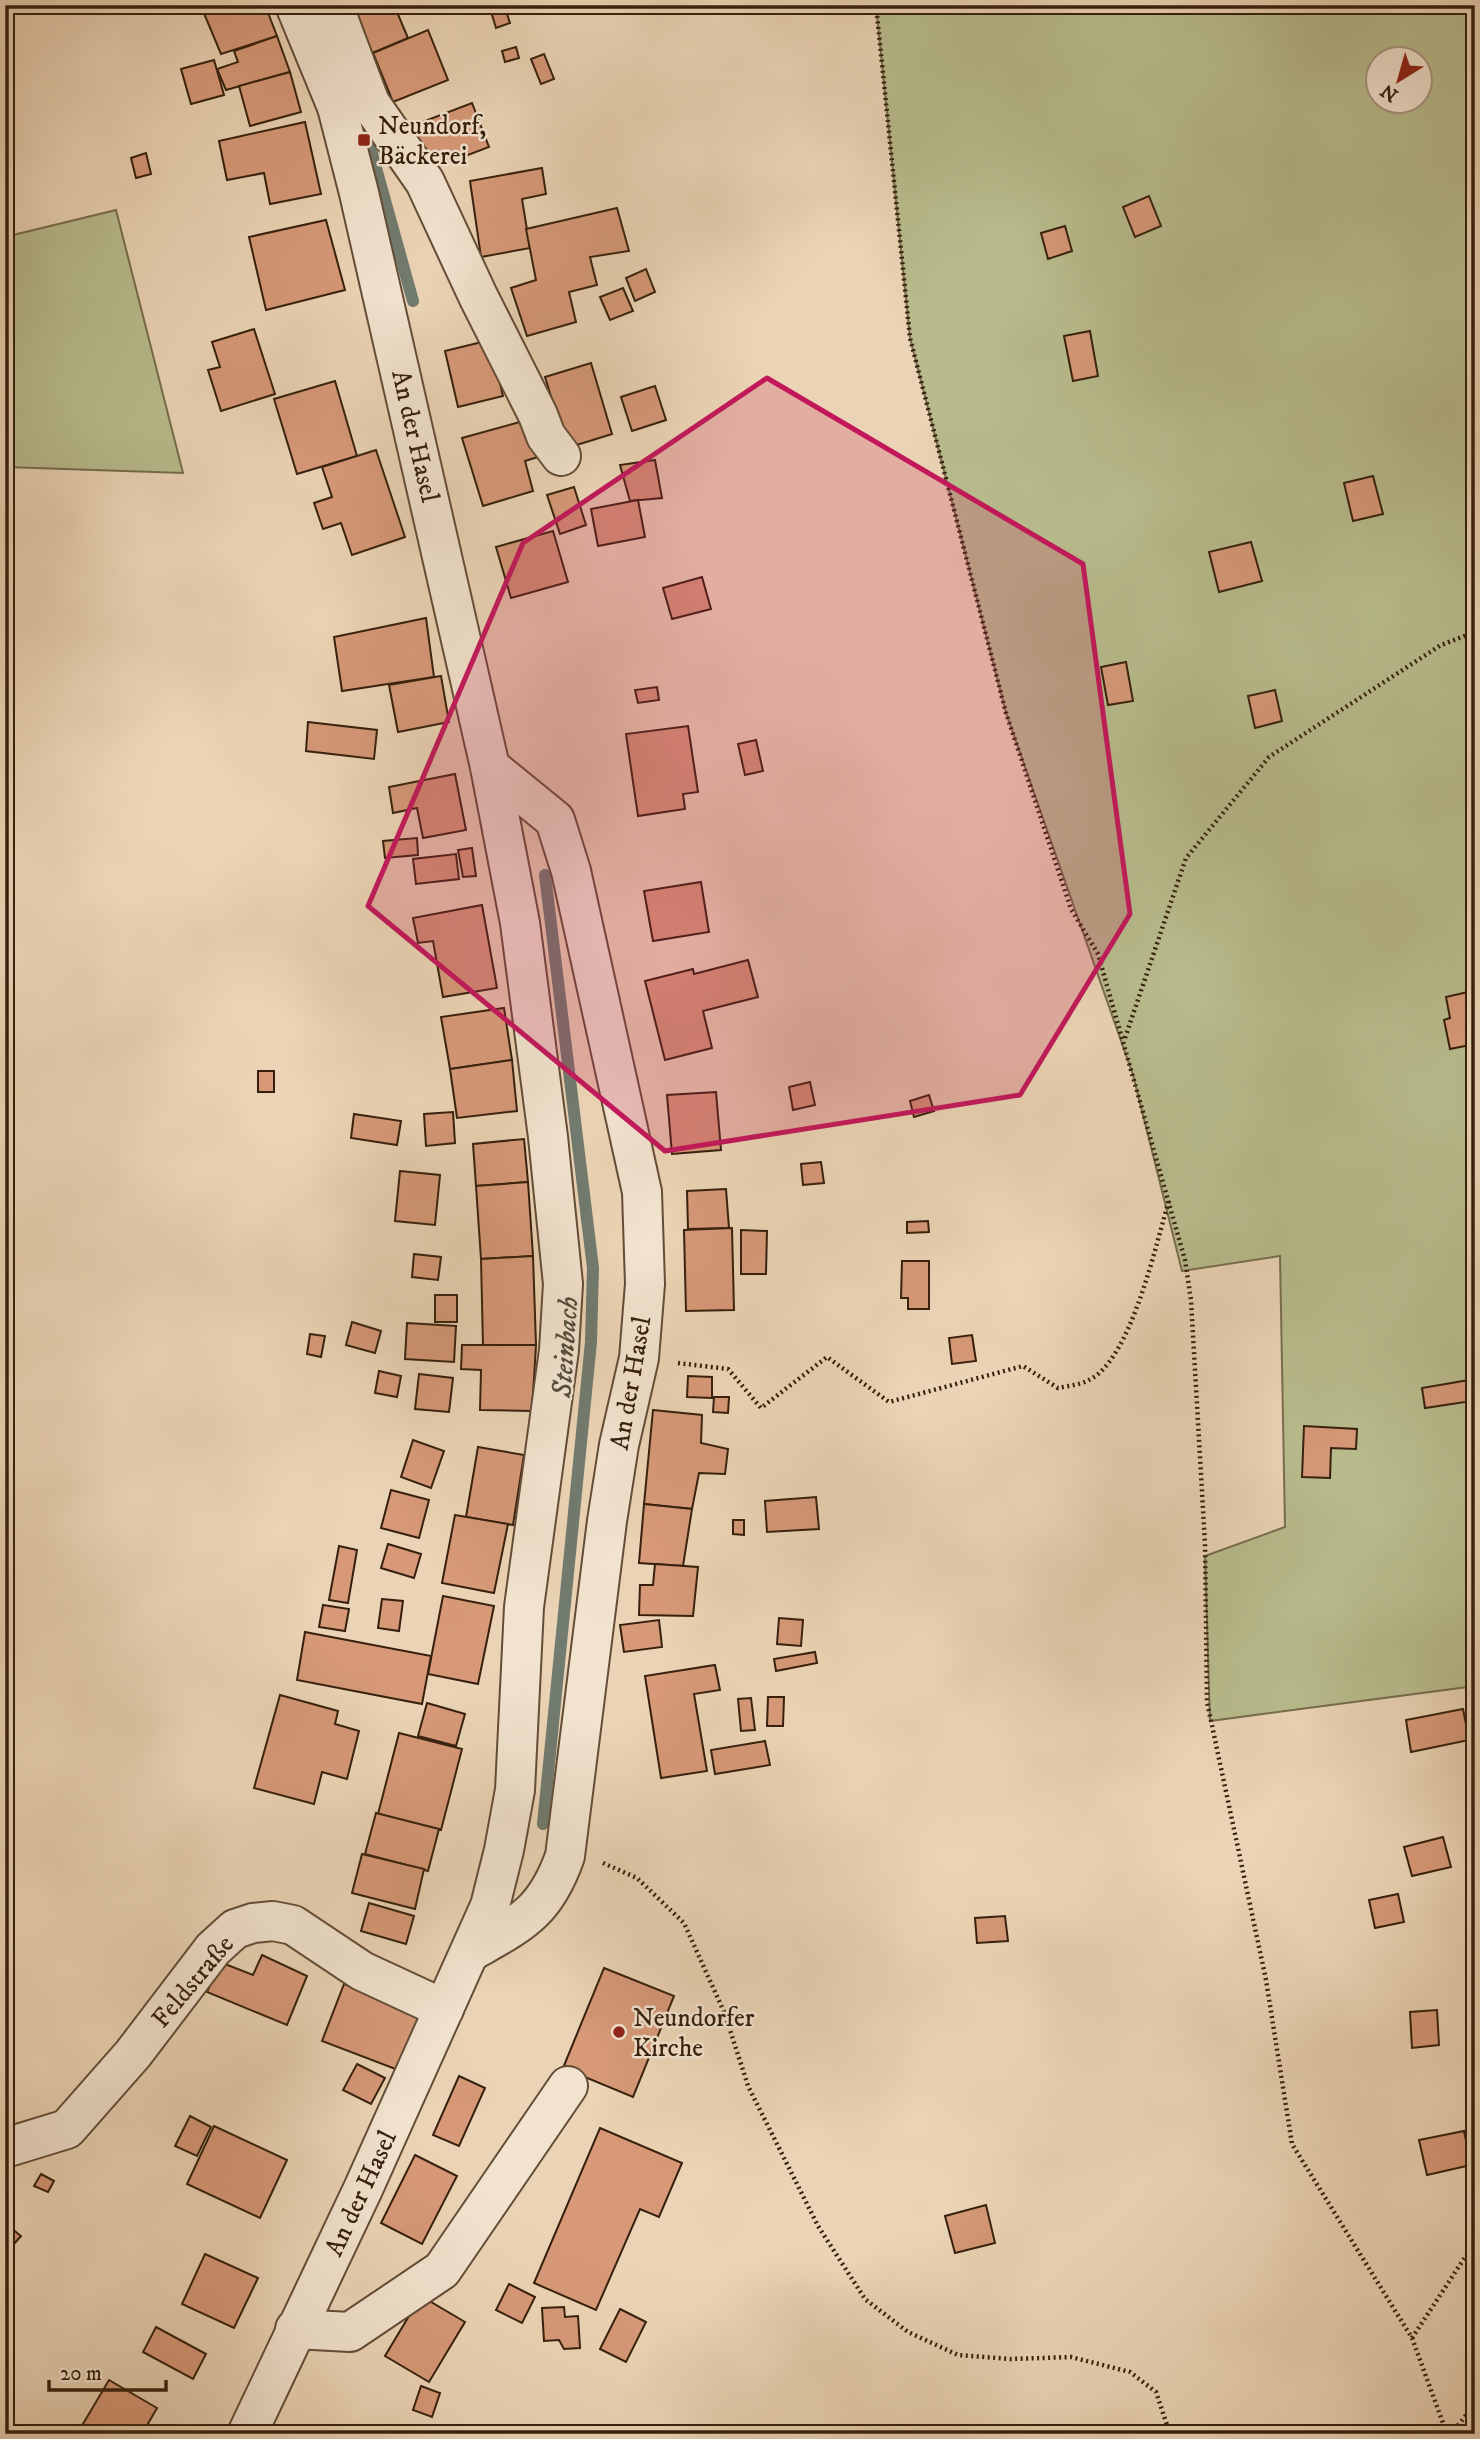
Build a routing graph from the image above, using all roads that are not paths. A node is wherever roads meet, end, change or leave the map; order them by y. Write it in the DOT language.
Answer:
graph roads {
  1 [pos="295,5"];
  2 [pos="333,5"];
  3 [pos="353,105"];
  4 [pos="561,456"];
  5 [pos="490,766"];
  6 [pos="471,1951"];
  7 [pos="444,2009"];
  8 [pos="568,2086"];
  9 [pos="5,2148"];
  10 [pos="295,2329"];
  11 [pos="247,2434"];
  1 -- 3 [label="street, An der Hasel"];
  2 -- 3 [label="street, An der Hasel"];
  3 -- 4 [label="street, An der Hasel"];
  3 -- 5 [label="street, An der Hasel"];
  5 -- 6 [label="street, An der Hasel"];
  5 -- 6 [label="street, An der Hasel"];
  6 -- 7 [label="street, An der Hasel"];
  7 -- 9 [label="street, Feldstraße"];
  7 -- 10 [label="street, An der Hasel"];
  8 -- 10 [label="street"];
  10 -- 11 [label="street, An der Hasel"];
}
